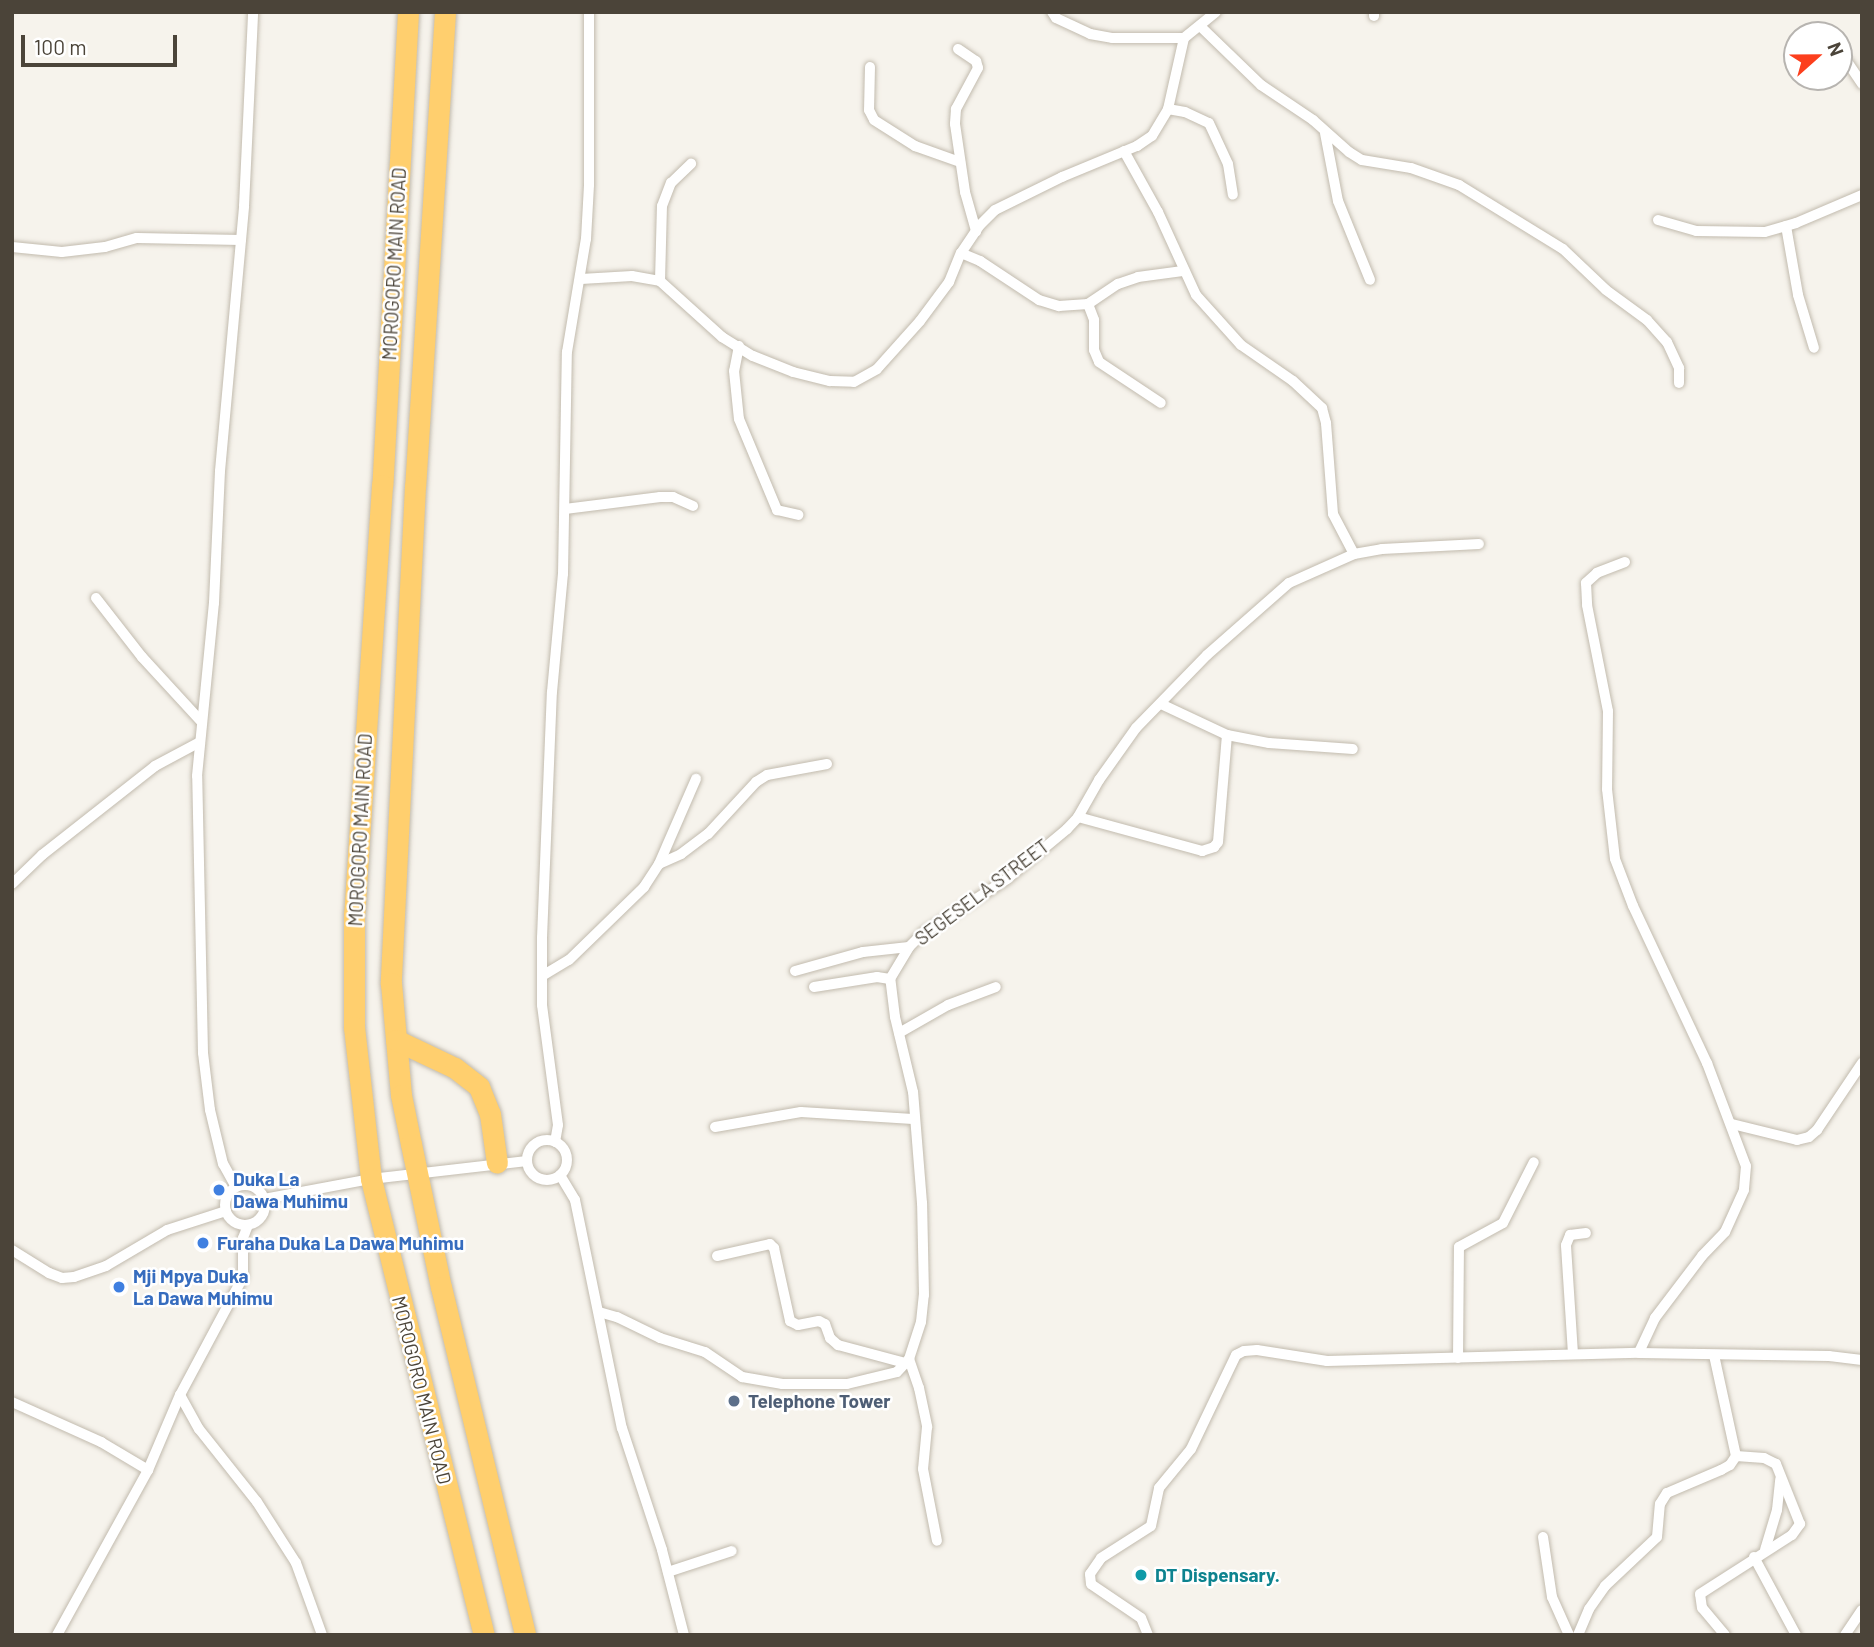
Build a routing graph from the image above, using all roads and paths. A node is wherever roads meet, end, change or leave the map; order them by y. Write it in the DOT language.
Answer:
graph roads {
  1 [pos="253,12"];
  2 [pos="408,12"];
  3 [pos="445,12"];
  4 [pos="589,12"];
  5 [pos="1052,12"];
  6 [pos="1216,12"];
  7 [pos="1200,26"];
  8 [pos="1184,38"];
  9 [pos="958,49"];
  10 [pos="870,67"];
  11 [pos="1168,109"];
  12 [pos="1325,133"];
  13 [pos="1124,151"];
  14 [pos="960,162"];
  15 [pos="691,164"];
  16 [pos="1233,195"];
  17 [pos="1862,195"];
  18 [pos="1658,220"];
  19 [pos="1786,226"];
  20 [pos="975,231"];
  21 [pos="241,240"];
  22 [pos="12,247"];
  23 [pos="961,253"];
  24 [pos="1183,271"];
  25 [pos="581,279"];
  26 [pos="1370,280"];
  27 [pos="660,281"];
  28 [pos="1088,304"];
  29 [pos="739,346"];
  30 [pos="1814,348"];
  31 [pos="1679,383"];
  32 [pos="1161,403"];
  33 [pos="693,506"];
  34 [pos="565,509"];
  35 [pos="798,515"];
  36 [pos="1479,544"];
  37 [pos="1354,554"];
  38 [pos="1625,562"];
  39 [pos="96,598"];
  40 [pos="1161,704"];
  41 [pos="200,720"];
  42 [pos="1227,735"];
  43 [pos="198,743"];
  44 [pos="1353,749"];
  45 [pos="827,764"];
  46 [pos="696,779"];
  47 [pos="1078,817"];
  48 [pos="659,864"];
  49 [pos="12,884"];
  50 [pos="909,947"];
  51 [pos="795,971"];
  52 [pos="542,975"];
  53 [pos="890,979"];
  54 [pos="814,987"];
  55 [pos="996,987"];
  56 [pos="899,1033"];
  57 [pos="396,1040"];
  58 [pos="1862,1063"];
  59 [pos="913,1119"];
  60 [pos="1732,1124"];
  61 [pos="715,1127"];
  62 [pos="555,1142"];
  63 [pos="527,1161"];
  64 [pos="1534,1162"];
  65 [pos="497,1163"];
  66 [pos="417,1173"];
  67 [pos="560,1175"];
  68 [pos="371,1179"];
  69 [pos="236,1187"];
  70 [pos="264,1199"];
  71 [pos="226,1211"];
  72 [pos="248,1225"];
  73 [pos="1586,1233"];
  74 [pos="12,1250"];
  75 [pos="717,1256"];
  76 [pos="599,1312"];
  77 [pos="1639,1353"];
  78 [pos="1573,1354"];
  79 [pos="1714,1355"];
  80 [pos="1458,1358"];
  81 [pos="1862,1360"];
  82 [pos="907,1361"];
  83 [pos="180,1395"];
  84 [pos="12,1402"];
  85 [pos="1736,1456"];
  86 [pos="148,1470"];
  87 [pos="1780,1473"];
  88 [pos="1543,1537"];
  89 [pos="937,1541"];
  90 [pos="1766,1550"];
  91 [pos="732,1551"];
  92 [pos="1754,1557"];
  93 [pos="668,1572"];
  94 [pos="1862,1610"];
  95 [pos="57,1635"];
  96 [pos="322,1635"];
  97 [pos="484,1635"];
  98 [pos="525,1635"];
  99 [pos="684,1635"];
  100 [pos="1148,1635"];
  101 [pos="1569,1635"];
  102 [pos="1578,1635"];
  103 [pos="1725,1635"];
  104 [pos="1796,1635"];
  105 [pos="1844,1635"];
  1 -- 21 [label="street"];
  2 -- 68 [label="highway, MOROGORO MAIN ROAD"];
  3 -- 57 [label="highway, MOROGORO MAIN ROAD"];
  4 -- 25 [label="street"];
  5 -- 8 [label="street"];
  6 -- 7 [label="street"];
  7 -- 8 [label="street"];
  7 -- 12 [label="street"];
  8 -- 11 [label="street"];
  9 -- 14 [label="street"];
  10 -- 14 [label="street"];
  11 -- 13 [label="street"];
  11 -- 16 [label="street"];
  12 -- 26 [label="street"];
  12 -- 31 [label="street"];
  13 -- 20 [label="street"];
  13 -- 24 [label="street"];
  14 -- 20 [label="street"];
  15 -- 27 [label="street"];
  17 -- 19 [label="street"];
  18 -- 19 [label="street"];
  19 -- 30 [label="street"];
  20 -- 23 [label="street"];
  21 -- 22 [label="street"];
  21 -- 41 [label="street"];
  23 -- 28 [label="street"];
  23 -- 29 [label="street"];
  24 -- 28 [label="street"];
  24 -- 37 [label="street"];
  25 -- 27 [label="street"];
  25 -- 34 [label="street"];
  27 -- 29 [label="street"];
  28 -- 32 [label="street"];
  29 -- 35 [label="street"];
  33 -- 34 [label="street"];
  34 -- 52 [label="street"];
  36 -- 37 [label="street, SEGESELA STREET"];
  37 -- 40 [label="street, SEGESELA STREET"];
  38 -- 60 [label="street"];
  39 -- 41 [label="street"];
  40 -- 42 [label="street"];
  40 -- 47 [label="street, SEGESELA STREET"];
  41 -- 43 [label="street"];
  42 -- 44 [label="street"];
  42 -- 47 [label="street"];
  43 -- 49 [label="street"];
  43 -- 69 [label="street"];
  45 -- 48 [label="street"];
  46 -- 48 [label="street"];
  47 -- 50 [label="street, SEGESELA STREET"];
  48 -- 52 [label="street"];
  50 -- 51 [label="street"];
  50 -- 53 [label="street, SEGESELA STREET"];
  52 -- 62 [label="street"];
  53 -- 54 [label="street"];
  53 -- 56 [label="street"];
  55 -- 56 [label="street"];
  56 -- 59 [label="street"];
  57 -- 65 [label="highway"];
  57 -- 66 [label="highway, MOROGORO MAIN ROAD"];
  58 -- 60 [label="street"];
  59 -- 61 [label="street"];
  59 -- 82 [label="street"];
  60 -- 77 [label="street"];
  62 -- 63 [label="street"];
  62 -- 67 [label="street"];
  63 -- 65 [label="street"];
  63 -- 67 [label="street"];
  64 -- 80 [label="street"];
  65 -- 66 [label="street"];
  66 -- 68 [label="street"];
  66 -- 98 [label="highway, MOROGORO MAIN ROAD"];
  67 -- 76 [label="street"];
  68 -- 70 [label="street"];
  68 -- 97 [label="highway, MOROGORO MAIN ROAD"];
  69 -- 70 [label="street"];
  69 -- 71 [label="street"];
  70 -- 72 [label="street"];
  71 -- 72 [label="street"];
  71 -- 74 [label="street"];
  72 -- 83 [label="street"];
  73 -- 78 [label="street"];
  75 -- 82 [label="street"];
  76 -- 82 [label="street"];
  76 -- 93 [label="street"];
  77 -- 78 [label="street"];
  77 -- 79 [label="street"];
  78 -- 80 [label="street"];
  79 -- 81 [label="street"];
  79 -- 85 [label="street"];
  80 -- 100 [label="street"];
  82 -- 89 [label="street"];
  83 -- 86 [label="street"];
  83 -- 96 [label="street"];
  84 -- 86 [label="street"];
  85 -- 87 [label="street"];
  85 -- 102 [label="street"];
  86 -- 95 [label="street"];
  87 -- 90 [label="street"];
  87 -- 90 [label="street"];
  88 -- 101 [label="street"];
  90 -- 92 [label="street"];
  91 -- 93 [label="street"];
  92 -- 103 [label="street"];
  92 -- 104 [label="street"];
  93 -- 99 [label="street"];
  94 -- 105 [label="street"];
}
